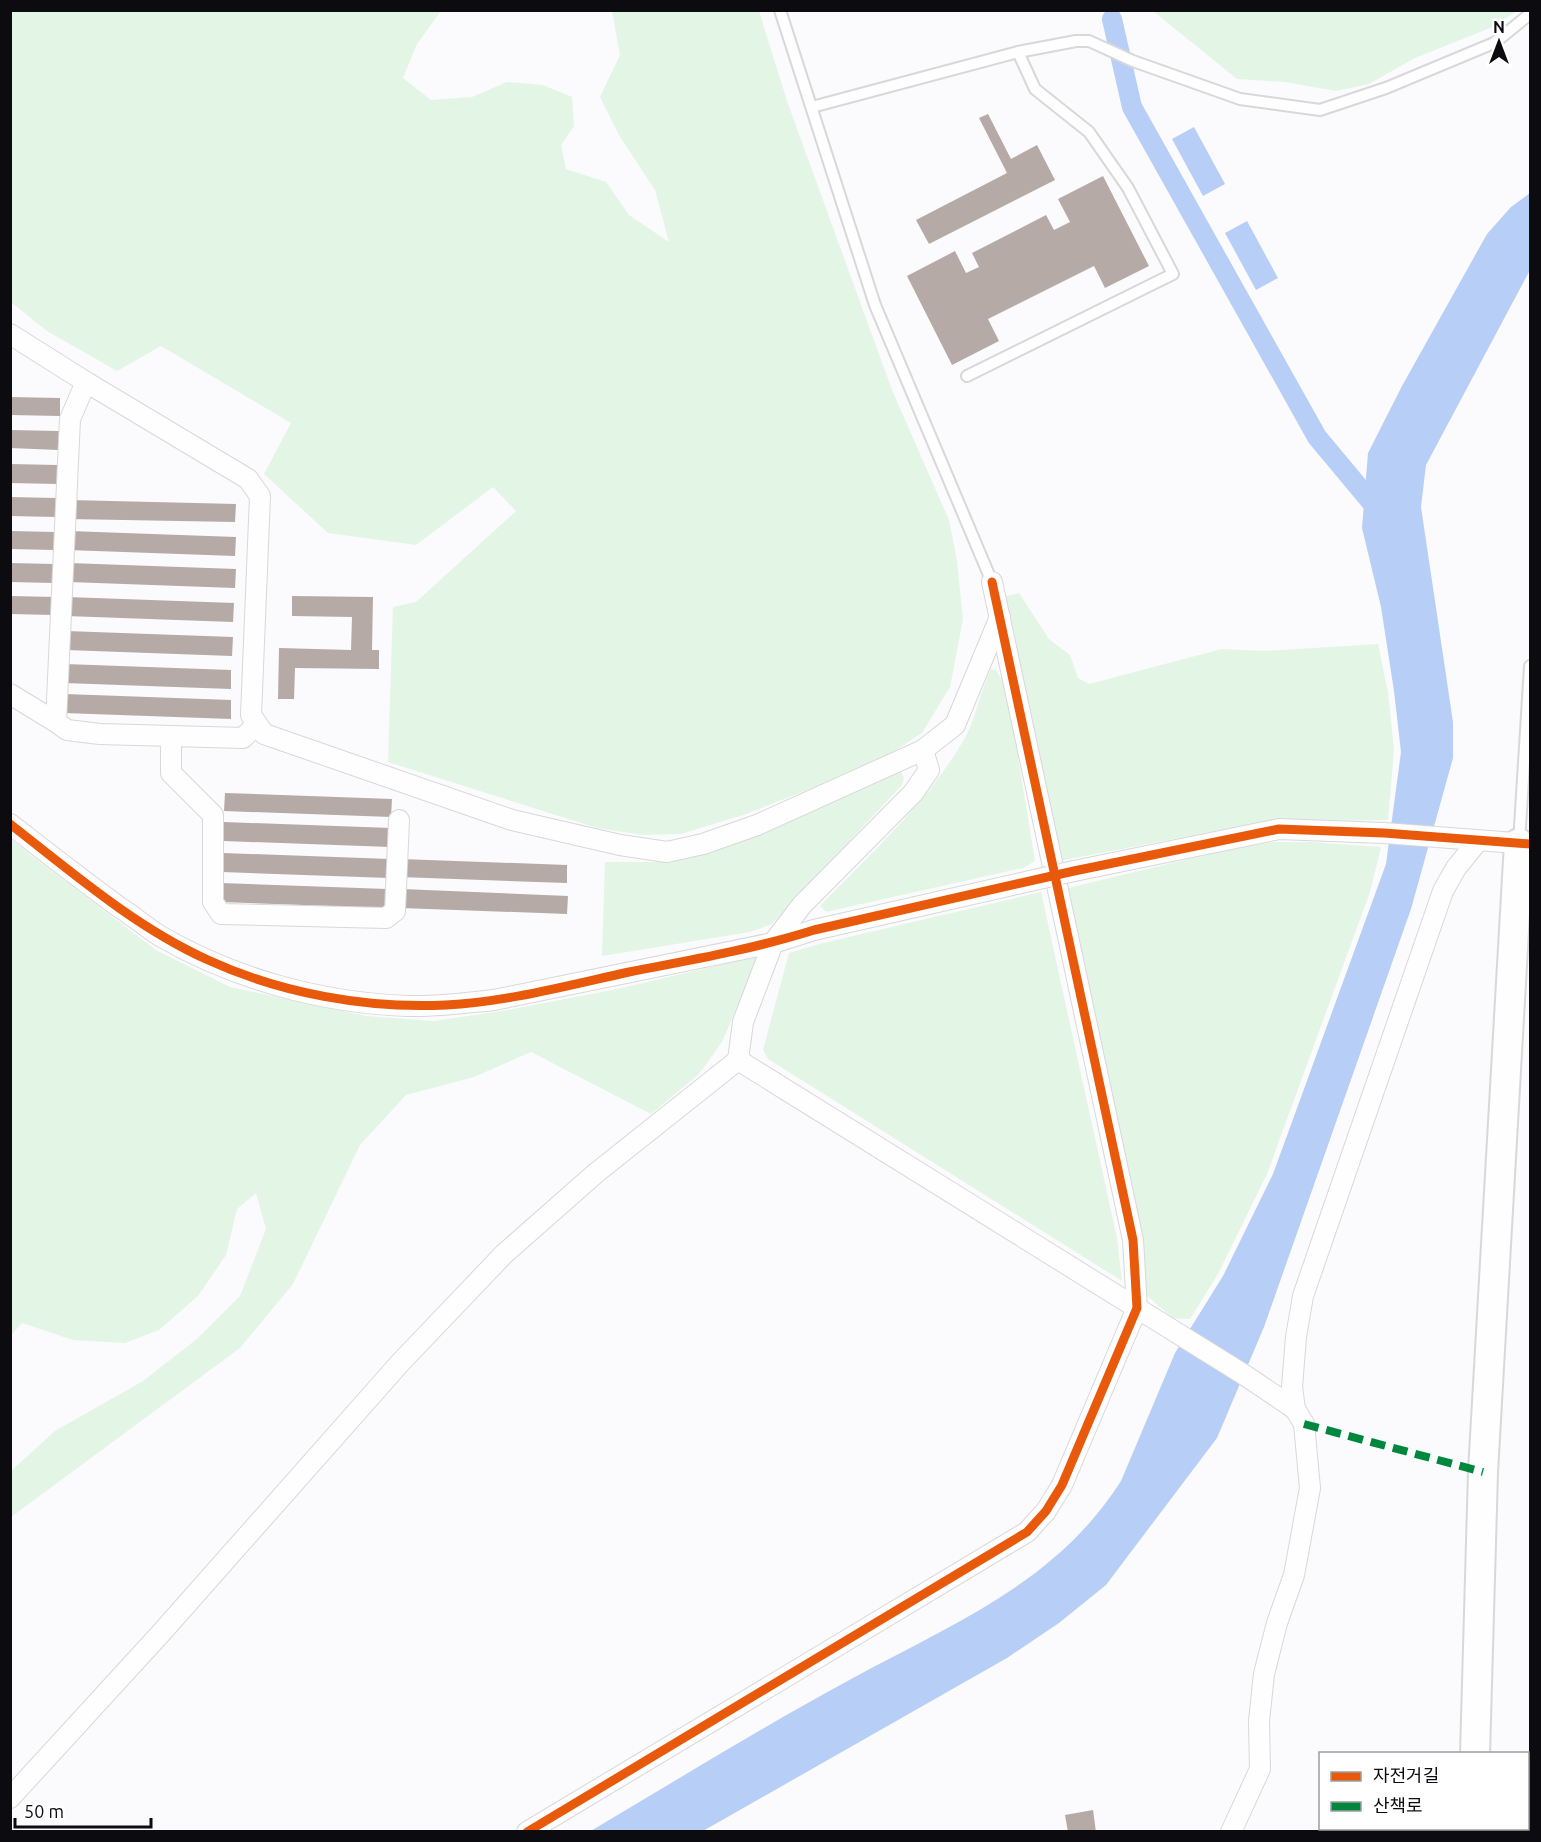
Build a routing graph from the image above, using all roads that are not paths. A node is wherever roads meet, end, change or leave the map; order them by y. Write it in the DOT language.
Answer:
graph roads {
  1 [pos="780,10"];
  2 [pos="1530,14"];
  3 [pos="1018,52"];
  4 [pos="812,107"];
  5 [pos="10,334"];
  6 [pos="967,376"];
  7 [pos="86,382"];
  8 [pos="992,582"];
  9 [pos="1000,617"];
  10 [pos="1530,666"];
  11 [pos="10,694"];
  12 [pos="56,722"];
  13 [pos="257,724"];
  14 [pos="171,736"];
  15 [pos="923,750"];
  16 [pos="399,820"];
  17 [pos="10,824"];
  18 [pos="1478,841"];
  19 [pos="1525,844"];
  20 [pos="773,943"];
  21 [pos="738,1060"];
  22 [pos="1137,1308"];
  23 [pos="1295,1409"];
  24 [pos="1475,1752"];
  25 [pos="10,1798"];
  26 [pos="527,1832"];
  27 [pos="1231,1832"];
  1 -- 4 [label="lane"];
  2 -- 3 [label="lane"];
  3 -- 4 [label="lane"];
  3 -- 6 [label="lane"];
  4 -- 8 [label="lane"];
  5 -- 7 [label="street"];
  7 -- 12 [label="street"];
  7 -- 13 [label="street"];
  8 -- 9 [label="street"];
  9 -- 15 [label="street"];
  9 -- 22 [label="street"];
  10 -- 19 [label="lane"];
  11 -- 12 [label="street"];
  12 -- 14 [label="street"];
  13 -- 14 [label="street"];
  13 -- 15 [label="street"];
  14 -- 16 [label="street"];
  15 -- 20 [label="street"];
  17 -- 20 [label="street"];
  18 -- 19 [label="street"];
  18 -- 20 [label="street, bridge"];
  18 -- 23 [label="street"];
  19 -- 24 [label="street"];
  20 -- 21 [label="street"];
  21 -- 22 [label="street"];
  21 -- 25 [label="street"];
  22 -- 23 [label="street"];
  22 -- 26 [label="street"];
  23 -- 27 [label="street"];
}
